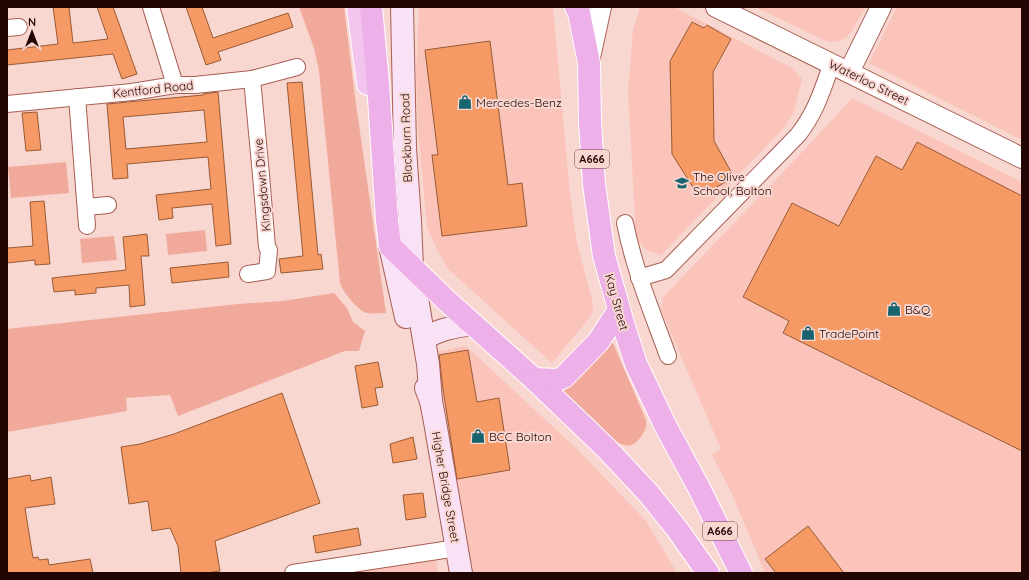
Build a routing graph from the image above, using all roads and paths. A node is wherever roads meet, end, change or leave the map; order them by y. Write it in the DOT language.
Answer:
graph roads {
  1 [pos="151,7"];
  2 [pos="358,7"];
  3 [pos="371,7"];
  4 [pos="382,7"];
  5 [pos="402,7"];
  6 [pos="576,7"];
  7 [pos="601,7"];
  8 [pos="716,7"];
  9 [pos="881,7"];
  10 [pos="589,63"];
  11 [pos="297,67"];
  12 [pos="841,68"];
  13 [pos="252,79"];
  14 [pos="378,83"];
  15 [pos="175,85"];
  16 [pos="77,97"];
  17 [pos="7,104"];
  18 [pos="1022,158"];
  19 [pos="108,205"];
  20 [pos="86,207"];
  21 [pos="387,220"];
  22 [pos="625,223"];
  23 [pos="87,226"];
  24 [pos="390,246"];
  25 [pos="412,268"];
  26 [pos="248,274"];
  27 [pos="639,278"];
  28 [pos="619,310"];
  29 [pos="472,324"];
  30 [pos="424,338"];
  31 [pos="668,356"];
  32 [pos="534,379"];
  33 [pos="431,401"];
  34 [pos="457,548"];
  35 [pos="293,573"];
  36 [pos="461,573"];
  37 [pos="708,573"];
  38 [pos="742,573"];
  1 -- 15 [label="street"];
  2 -- 21 [label="main road"];
  3 -- 14 [label="highway, Blackburn Road"];
  4 -- 14 [label="main road"];
  5 -- 25 [label="main road, Blackburn Road"];
  6 -- 10 [label="highway, Kay Street / A666"];
  7 -- 10 [label="street"];
  8 -- 12 [label="street, Waterloo Street"];
  9 -- 12 [label="street"];
  10 -- 28 [label="highway, Kay Street / A666"];
  11 -- 13 [label="street, Kentford Road"];
  12 -- 18 [label="street, Waterloo Street"];
  12 -- 27 [label="street"];
  13 -- 15 [label="street, Kentford Road"];
  13 -- 26 [label="street, Kingsdown Drive"];
  14 -- 21 [label="highway, Blackburn Road"];
  15 -- 16 [label="street, Kentford Road"];
  16 -- 17 [label="street, Kentford Road"];
  16 -- 20 [label="street"];
  19 -- 20 [label="street"];
  20 -- 23 [label="street"];
  21 -- 24 [label="highway, Blackburn Road"];
  22 -- 27 [label="street"];
  24 -- 25 [label="highway, A666"];
  24 -- 33 [label="main road, Higher Bridge Street"];
  25 -- 29 [label="highway, A666"];
  25 -- 30 [label="main road, Higher Bridge Street"];
  27 -- 31 [label="street"];
  28 -- 32 [label="highway"];
  28 -- 38 [label="highway, Kay Street / A666"];
  29 -- 30 [label="main road"];
  29 -- 32 [label="highway, A666"];
  30 -- 33 [label="main road, Higher Bridge Street"];
  32 -- 37 [label="highway, A666"];
  33 -- 34 [label="main road, Higher Bridge Street"];
  34 -- 35 [label="street"];
  34 -- 36 [label="main road, Higher Bridge Street"];
}
